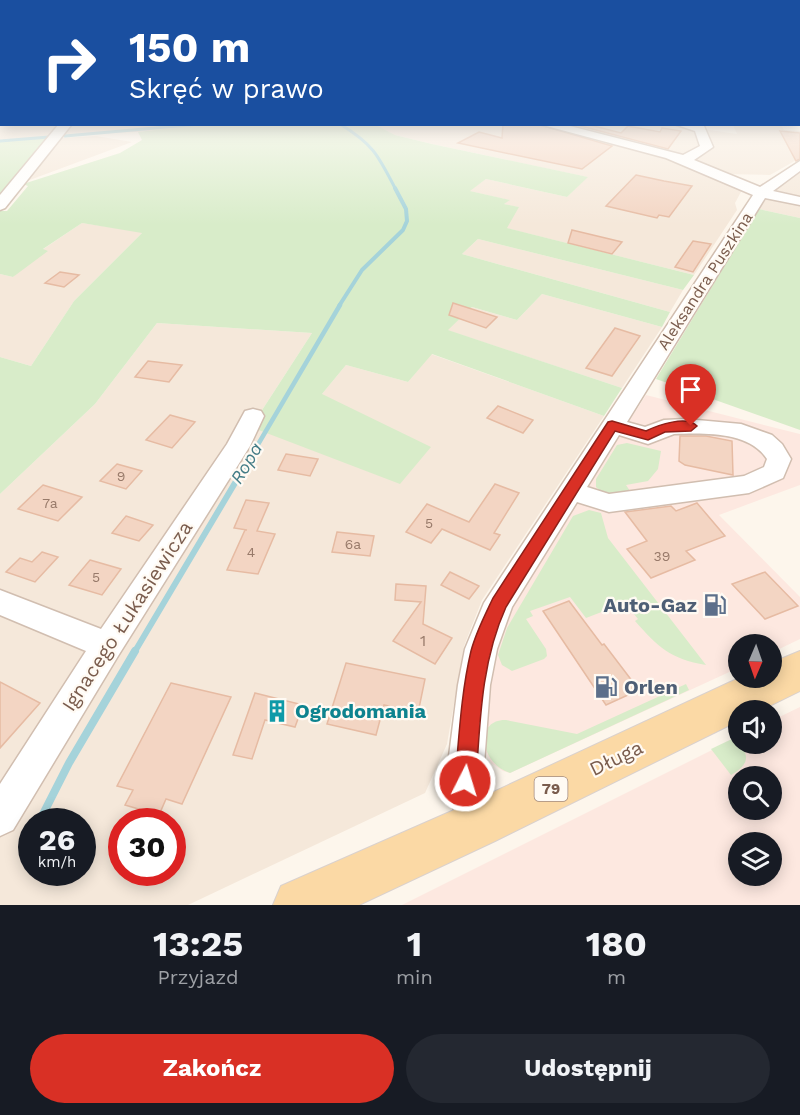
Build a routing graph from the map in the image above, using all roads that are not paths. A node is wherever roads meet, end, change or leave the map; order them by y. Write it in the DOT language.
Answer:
graph roads {
  1 [pos="52,141"];
  2 [pos="618,141"];
  3 [pos="705,141"];
  4 [pos="684,160"];
  5 [pos="797,169"];
  6 [pos="761,193"];
  7 [pos="800,201"];
  8 [pos="0,205"];
  9 [pos="253,416"];
  10 [pos="612,425"];
  11 [pos="570,491"];
  12 [pos="0,602"];
  13 [pos="106,646"];
  14 [pos="800,670"];
  15 [pos="0,817"];
  16 [pos="478,824"];
  17 [pos="300,905"];
  1 -- 8 [label="street"];
  2 -- 4 [label="street"];
  3 -- 4 [label="street"];
  4 -- 6 [label="street"];
  5 -- 6 [label="street"];
  6 -- 7 [label="street"];
  6 -- 10 [label="street, Aleksandra Puszkina"];
  9 -- 13 [label="street, Ignacego Łukasiewicza"];
  10 -- 11 [label="street, Aleksandra Puszkina"];
  10 -- 11 [label="street"];
  11 -- 16 [label="street, Aleksandra Puszkina"];
  12 -- 13 [label="street"];
  13 -- 15 [label="street, Ignacego Łukasiewicza"];
  14 -- 16 [label="main road, Długa / 79"];
  16 -- 17 [label="main road, Długa / 79"];
}
